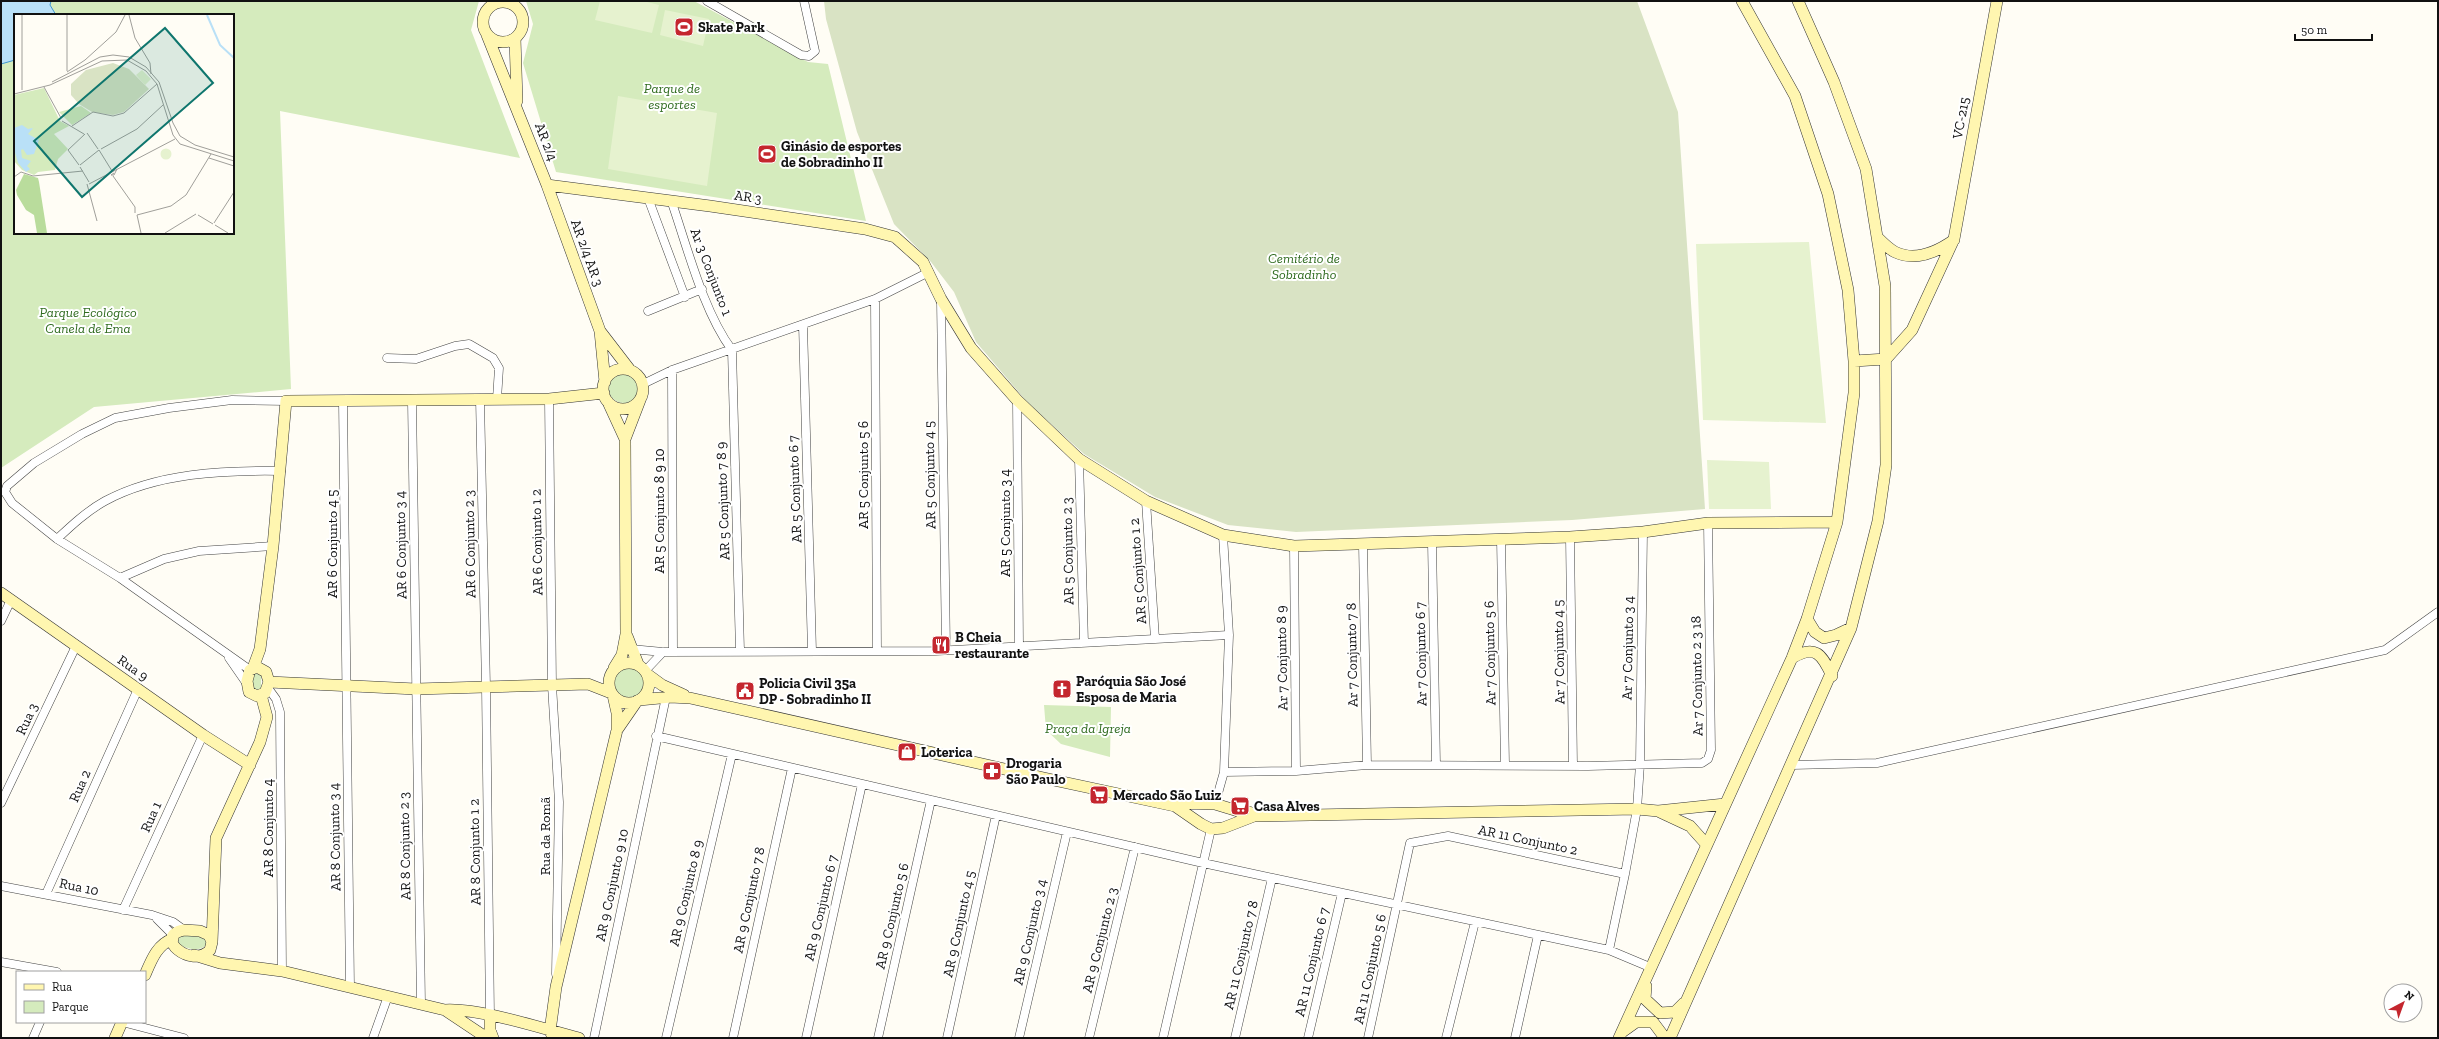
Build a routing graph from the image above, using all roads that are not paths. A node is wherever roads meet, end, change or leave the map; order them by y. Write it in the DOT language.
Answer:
graph roads {
  1 [pos="707,1"];
  2 [pos="804,1"];
  3 [pos="1742,1"];
  4 [pos="1798,1"];
  5 [pos="1997,1"];
  6 [pos="497,2"];
  7 [pos="518,5"];
  8 [pos="721,5"];
  9 [pos="487,35"];
  10 [pos="515,38"];
  11 [pos="517,110"];
  12 [pos="547,185"];
  13 [pos="648,198"];
  14 [pos="671,200"];
  15 [pos="1878,238"];
  16 [pos="1954,239"];
  17 [pos="929,272"];
  18 [pos="702,289"];
  19 [pos="685,297"];
  20 [pos="875,298"];
  21 [pos="941,299"];
  22 [pos="648,311"];
  23 [pos="803,325"];
  24 [pos="600,330"];
  25 [pos="732,350"];
  26 [pos="387,358"];
  27 [pos="1886,359"];
  28 [pos="1854,361"];
  29 [pos="630,370"];
  30 [pos="672,370"];
  31 [pos="643,384"];
  32 [pos="605,392"];
  33 [pos="480,399"];
  34 [pos="497,399"];
  35 [pos="548,399"];
  36 [pos="640,400"];
  37 [pos="1017,400"];
  38 [pos="286,401"];
  39 [pos="343,401"];
  40 [pos="412,401"];
  41 [pos="625,440"];
  42 [pos="1079,459"];
  43 [pos="281,471"];
  44 [pos="1146,501"];
  45 [pos="1836,522"];
  46 [pos="1708,523"];
  47 [pos="1643,532"];
  48 [pos="1223,535"];
  49 [pos="1570,537"];
  50 [pos="57,539"];
  51 [pos="1501,539"];
  52 [pos="1432,542"];
  53 [pos="1363,544"];
  54 [pos="273,546"];
  55 [pos="1294,546"];
  56 [pos="120,578"];
  57 [pos="1,593"];
  58 [pos="11,600"];
  59 [pos="2438,612"];
  60 [pos="1807,619"];
  61 [pos="1,620"];
  62 [pos="1851,628"];
  63 [pos="626,634"];
  64 [pos="1229,635"];
  65 [pos="1156,639"];
  66 [pos="1084,643"];
  67 [pos="1019,645"];
  68 [pos="76,646"];
  69 [pos="260,649"];
  70 [pos="631,650"];
  71 [pos="946,650"];
  72 [pos="740,651"];
  73 [pos="812,651"];
  74 [pos="877,651"];
  75 [pos="663,652"];
  76 [pos="673,652"];
  77 [pos="225,653"];
  78 [pos="1792,658"];
  79 [pos="252,669"];
  80 [pos="613,670"];
  81 [pos="643,670"];
  82 [pos="266,671"];
  83 [pos="1832,676"];
  84 [pos="247,684"];
  85 [pos="590,684"];
  86 [pos="552,685"];
  87 [pos="346,687"];
  88 [pos="486,687"];
  89 [pos="138,689"];
  90 [pos="266,689"];
  91 [pos="416,689"];
  92 [pos="612,694"];
  93 [pos="666,697"];
  94 [pos="690,698"];
  95 [pos="638,701"];
  96 [pos="616,730"];
  97 [pos="203,735"];
  98 [pos="656,736"];
  99 [pos="732,754"];
  100 [pos="1640,764"];
  101 [pos="250,765"];
  102 [pos="1367,765"];
  103 [pos="1436,765"];
  104 [pos="1792,765"];
  105 [pos="1506,766"];
  106 [pos="1573,766"];
  107 [pos="792,768"];
  108 [pos="1296,771"];
  109 [pos="1224,772"];
  110 [pos="862,784"];
  111 [pos="931,800"];
  112 [pos="1,803"];
  113 [pos="1203,803"];
  114 [pos="1725,804"];
  115 [pos="1220,805"];
  116 [pos="1176,806"];
  117 [pos="1636,809"];
  118 [pos="1658,811"];
  119 [pos="996,815"];
  120 [pos="1254,816"];
  121 [pos="1201,824"];
  122 [pos="1223,828"];
  123 [pos="1212,829"];
  124 [pos="1067,832"];
  125 [pos="1707,845"];
  126 [pos="1135,847"];
  127 [pos="1203,863"];
  128 [pos="1625,874"];
  129 [pos="1272,878"];
  130 [pos="1,886"];
  131 [pos="1342,893"];
  132 [pos="46,894"];
  133 [pos="1397,905"];
  134 [pos="213,906"];
  135 [pos="123,910"];
  136 [pos="152,915"];
  137 [pos="1474,922"];
  138 [pos="184,930"];
  139 [pos="200,931"];
  140 [pos="1538,935"];
  141 [pos="174,937"];
  142 [pos="212,945"];
  143 [pos="1609,950"];
  144 [pos="180,953"];
  145 [pos="194,955"];
  146 [pos="1,962"];
  147 [pos="150,964"];
  148 [pos="238,965"];
  149 [pos="1652,968"];
  150 [pos="51,971"];
  151 [pos="282,972"];
  152 [pos="146,973"];
  153 [pos="1646,980"];
  154 [pos="350,987"];
  155 [pos="556,987"];
  156 [pos="388,996"];
  157 [pos="1688,999"];
  158 [pos="420,1004"];
  159 [pos="445,1010"];
  160 [pos="490,1016"];
  161 [pos="40,1023"];
  162 [pos="122,1023"];
  163 [pos="126,1023"];
  164 [pos="552,1034"];
  165 [pos="1621,1035"];
  166 [pos="33,1038"];
  167 [pos="115,1038"];
  168 [pos="184,1038"];
  169 [pos="373,1038"];
  170 [pos="487,1038"];
  171 [pos="493,1038"];
  172 [pos="542,1038"];
  173 [pos="579,1038"];
  174 [pos="594,1038"];
  175 [pos="666,1038"];
  176 [pos="733,1038"];
  177 [pos="806,1038"];
  178 [pos="878,1038"];
  179 [pos="947,1038"];
  180 [pos="1019,1038"];
  181 [pos="1089,1038"];
  182 [pos="1163,1038"];
  183 [pos="1235,1038"];
  184 [pos="1308,1038"];
  185 [pos="1368,1038"];
  186 [pos="1446,1038"];
  187 [pos="1515,1038"];
  188 [pos="1665,1038"];
  189 [pos="1670,1038"];
  1 -- 8 [label="street"];
  2 -- 8 [label="street"];
  3 -- 28 [label="street"];
  4 -- 15 [label="street"];
  5 -- 16 [label="street, VC-215 / VC-215"];
  6 -- 7 [label="street"];
  6 -- 9 [label="street"];
  7 -- 10 [label="street"];
  9 -- 10 [label="street"];
  9 -- 11 [label="street, AR 2/4"];
  10 -- 11 [label="street"];
  11 -- 12 [label="street, AR 2/4"];
  12 -- 13 [label="street, AR 3"];
  12 -- 24 [label="street, AR 2/4 AR 3"];
  13 -- 14 [label="street, AR 3"];
  13 -- 19 [label="street"];
  14 -- 17 [label="street, AR 3"];
  14 -- 18 [label="street, Ar 3 Conjunto 1"];
  15 -- 16 [label="street"];
  15 -- 27 [label="street"];
  16 -- 27 [label="street, VC-215"];
  17 -- 20 [label="street"];
  17 -- 21 [label="street, AR 3"];
  18 -- 19 [label="street"];
  18 -- 25 [label="street, Ar 3 Conjunto 1"];
  19 -- 22 [label="street"];
  20 -- 23 [label="street"];
  20 -- 74 [label="street, AR 5 Conjunto 5 6"];
  21 -- 37 [label="street, AR 3"];
  21 -- 71 [label="street, AR 5 Conjunto 4 5"];
  23 -- 25 [label="street"];
  23 -- 73 [label="street, AR 5 Conjunto 6 7"];
  24 -- 29 [label="street"];
  24 -- 32 [label="street"];
  25 -- 30 [label="street"];
  25 -- 72 [label="street, AR 5 Conjunto 7 8 9"];
  26 -- 34 [label="street"];
  27 -- 28 [label="street"];
  27 -- 62 [label="street"];
  28 -- 45 [label="street"];
  29 -- 31 [label="street"];
  29 -- 32 [label="street"];
  30 -- 31 [label="street"];
  30 -- 76 [label="street, AR 5 Conjunto 8 9 10"];
  31 -- 36 [label="street"];
  32 -- 35 [label="street"];
  32 -- 36 [label="street"];
  32 -- 41 [label="street"];
  33 -- 34 [label="street"];
  33 -- 40 [label="street"];
  33 -- 88 [label="street, AR 6 Conjunto 2 3"];
  34 -- 35 [label="street"];
  35 -- 86 [label="street, AR 6 Conjunto 1 2"];
  36 -- 41 [label="street"];
  37 -- 42 [label="street, AR 3"];
  37 -- 67 [label="street, AR 5 Conjunto 3 4"];
  38 -- 39 [label="street"];
  38 -- 43 [label="street"];
  38 -- 50 [label="street"];
  39 -- 40 [label="street"];
  39 -- 87 [label="street, AR 6 Conjunto 4 5"];
  40 -- 91 [label="street, AR 6 Conjunto 3 4"];
  41 -- 63 [label="street"];
  42 -- 44 [label="street, AR 3"];
  42 -- 66 [label="street, AR 5 Conjunto 2 3"];
  43 -- 50 [label="street"];
  43 -- 54 [label="street"];
  44 -- 48 [label="street, AR 3"];
  44 -- 65 [label="street, AR 5 Conjunto 1 2"];
  45 -- 46 [label="street, AR 3"];
  45 -- 60 [label="street"];
  46 -- 47 [label="street, AR 3"];
  46 -- 100 [label="street, Ar 7 Conjunto 2 3 18"];
  47 -- 49 [label="street, AR 3"];
  47 -- 100 [label="street, Ar 7 Conjunto 3 4"];
  48 -- 55 [label="street, AR 3"];
  48 -- 64 [label="street"];
  49 -- 51 [label="street, AR 3"];
  49 -- 106 [label="street, Ar 7 Conjunto 4 5"];
  50 -- 56 [label="street"];
  51 -- 52 [label="street, AR 3"];
  51 -- 105 [label="street, Ar 7 Conjunto 5 6"];
  52 -- 53 [label="street, AR 3"];
  52 -- 103 [label="street, Ar 7 Conjunto 6 7"];
  53 -- 55 [label="street, AR 3"];
  53 -- 102 [label="street, Ar 7 Conjunto 7 8"];
  54 -- 56 [label="street"];
  54 -- 69 [label="street"];
  55 -- 108 [label="street, Ar 7 Conjunto 8 9"];
  56 -- 77 [label="street"];
  57 -- 58 [label="street, Rua 9"];
  58 -- 61 [label="street"];
  58 -- 68 [label="street, Rua 9"];
  59 -- 104 [label="street"];
  60 -- 62 [label="street"];
  60 -- 78 [label="street"];
  62 -- 83 [label="street"];
  63 -- 70 [label="street"];
  63 -- 80 [label="street"];
  64 -- 65 [label="street"];
  64 -- 109 [label="street"];
  65 -- 66 [label="street"];
  66 -- 67 [label="street"];
  67 -- 71 [label="street"];
  68 -- 89 [label="street, Rua 9"];
  68 -- 112 [label="street, Rua 3"];
  69 -- 79 [label="street"];
  69 -- 82 [label="street"];
  70 -- 75 [label="street"];
  70 -- 81 [label="street"];
  71 -- 74 [label="street"];
  72 -- 73 [label="street"];
  72 -- 76 [label="street"];
  73 -- 74 [label="street"];
  75 -- 76 [label="street"];
  75 -- 81 [label="street"];
  77 -- 79 [label="street"];
  77 -- 84 [label="street"];
  78 -- 83 [label="street"];
  78 -- 114 [label="street"];
  79 -- 82 [label="street"];
  79 -- 84 [label="street"];
  80 -- 81 [label="street"];
  80 -- 85 [label="street"];
  80 -- 92 [label="street"];
  81 -- 94 [label="street"];
  81 -- 95 [label="street"];
  82 -- 90 [label="street"];
  83 -- 104 [label="street"];
  84 -- 90 [label="street"];
  85 -- 86 [label="street"];
  85 -- 92 [label="street"];
  86 -- 88 [label="street"];
  86 -- 155 [label="street, Rua da Romã"];
  87 -- 90 [label="street"];
  87 -- 91 [label="street"];
  87 -- 154 [label="street, AR 8 Conjunto 3 4"];
  88 -- 91 [label="street"];
  88 -- 160 [label="street, AR 8 Conjunto 1 2"];
  89 -- 97 [label="street, Rua 9"];
  89 -- 132 [label="street, Rua 2"];
  90 -- 101 [label="street"];
  90 -- 151 [label="street, AR 8 Conjunto 4"];
  91 -- 158 [label="street, AR 8 Conjunto 2 3"];
  92 -- 95 [label="street"];
  92 -- 96 [label="street"];
  93 -- 94 [label="street"];
  93 -- 95 [label="street"];
  93 -- 98 [label="street, AR 9 Conjunto 9 10"];
  94 -- 116 [label="street"];
  95 -- 96 [label="street"];
  96 -- 155 [label="street"];
  97 -- 101 [label="street, Rua 9"];
  97 -- 135 [label="street, Rua 1"];
  98 -- 99 [label="street"];
  98 -- 174 [label="street, AR 9 Conjunto 9 10"];
  99 -- 107 [label="street"];
  99 -- 175 [label="street, AR 9 Conjunto 8 9"];
  100 -- 106 [label="street"];
  100 -- 117 [label="street, Ar 7 Conjunto 3 4"];
  101 -- 134 [label="street"];
  102 -- 103 [label="street"];
  102 -- 108 [label="street"];
  103 -- 105 [label="street"];
  104 -- 157 [label="street"];
  105 -- 106 [label="street"];
  107 -- 110 [label="street"];
  107 -- 176 [label="street, AR 9 Conjunto 7 8"];
  108 -- 109 [label="street"];
  109 -- 115 [label="street"];
  110 -- 111 [label="street"];
  110 -- 177 [label="street, AR 9 Conjunto 6 7"];
  111 -- 119 [label="street"];
  111 -- 178 [label="street, AR 9 Conjunto 5 6"];
  113 -- 115 [label="street"];
  113 -- 116 [label="street"];
  113 -- 121 [label="street"];
  114 -- 118 [label="street"];
  114 -- 125 [label="street"];
  115 -- 120 [label="street"];
  115 -- 122 [label="street"];
  116 -- 121 [label="street"];
  117 -- 118 [label="street"];
  117 -- 120 [label="street"];
  117 -- 128 [label="street, Ar 7 Conjunto 3 4"];
  118 -- 125 [label="street"];
  119 -- 124 [label="street"];
  119 -- 179 [label="street, AR 9 Conjunto 4 5"];
  120 -- 122 [label="street"];
  121 -- 123 [label="street"];
  122 -- 123 [label="street"];
  123 -- 127 [label="street"];
  124 -- 126 [label="street"];
  124 -- 180 [label="street, AR 9 Conjunto 3 4"];
  125 -- 149 [label="street"];
  126 -- 127 [label="street"];
  126 -- 181 [label="street, AR 9 Conjunto 2 3"];
  127 -- 129 [label="street"];
  127 -- 182 [label="street"];
  128 -- 133 [label="street, AR 11 Conjunto 2"];
  128 -- 143 [label="street"];
  129 -- 131 [label="street"];
  129 -- 183 [label="street, AR 11 Conjunto 7 8"];
  130 -- 132 [label="street, Rua 10"];
  131 -- 133 [label="street"];
  131 -- 184 [label="street, AR 11 Conjunto 6 7"];
  132 -- 135 [label="street, Rua 10"];
  133 -- 137 [label="street"];
  133 -- 185 [label="street, AR 11 Conjunto 5 6"];
  134 -- 139 [label="street"];
  134 -- 142 [label="street"];
  135 -- 136 [label="street, Rua 10"];
  136 -- 138 [label="street, Rua 10"];
  136 -- 141 [label="street"];
  137 -- 140 [label="street"];
  137 -- 186 [label="street"];
  138 -- 139 [label="street"];
  138 -- 141 [label="street"];
  139 -- 142 [label="street"];
  140 -- 143 [label="street"];
  140 -- 187 [label="street"];
  141 -- 144 [label="street"];
  141 -- 147 [label="street"];
  142 -- 145 [label="street"];
  142 -- 148 [label="street"];
  143 -- 149 [label="street"];
  144 -- 145 [label="street"];
  144 -- 147 [label="street"];
  145 -- 148 [label="street"];
  146 -- 150 [label="street"];
  147 -- 152 [label="street"];
  148 -- 151 [label="street"];
  149 -- 153 [label="street"];
  151 -- 154 [label="street"];
  153 -- 157 [label="street"];
  153 -- 165 [label="street"];
  154 -- 156 [label="street"];
  155 -- 164 [label="street"];
  156 -- 158 [label="street"];
  156 -- 169 [label="street"];
  157 -- 189 [label="street"];
  158 -- 159 [label="street"];
  159 -- 160 [label="street"];
  159 -- 170 [label="street"];
  160 -- 164 [label="street"];
  160 -- 171 [label="street"];
  161 -- 166 [label="street"];
  162 -- 167 [label="street"];
  163 -- 168 [label="street"];
  164 -- 172 [label="street"];
  164 -- 173 [label="street"];
  165 -- 188 [label="street"];
}
